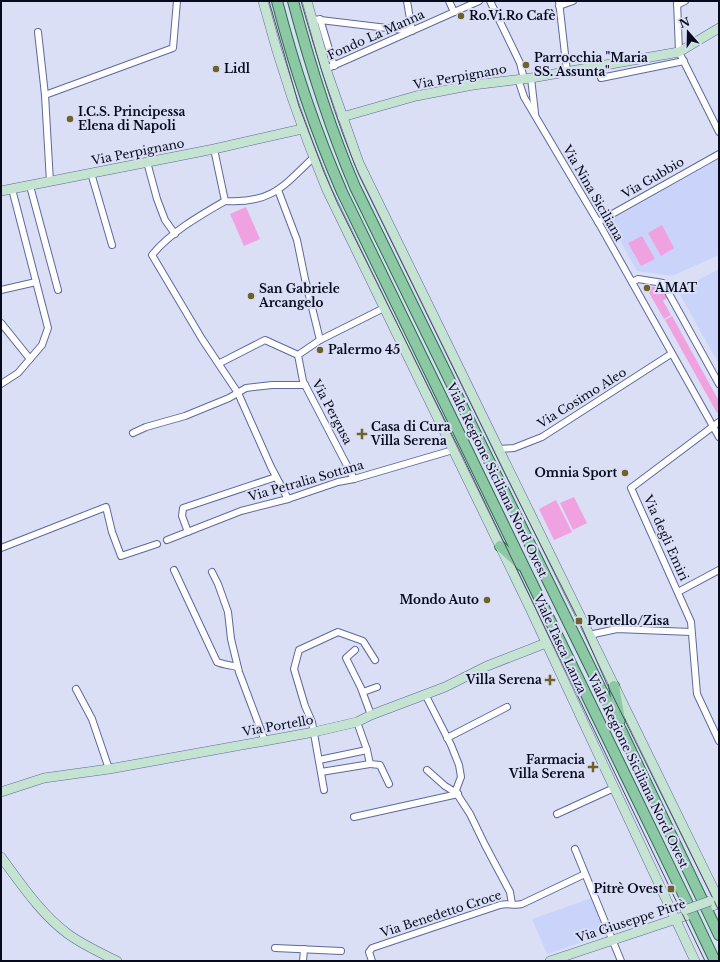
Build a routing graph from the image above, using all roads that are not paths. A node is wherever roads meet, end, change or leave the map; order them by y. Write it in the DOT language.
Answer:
graph roads {
  1 [pos="176,1"];
  2 [pos="263,1"];
  3 [pos="277,1"];
  4 [pos="293,1"];
  5 [pos="307,1"];
  6 [pos="407,1"];
  7 [pos="449,1"];
  8 [pos="478,1"];
  9 [pos="490,1"];
  10 [pos="573,1"];
  11 [pos="684,1"];
  12 [pos="559,3"];
  13 [pos="677,3"];
  14 [pos="454,12"];
  15 [pos="316,19"];
  16 [pos="719,28"];
  17 [pos="412,31"];
  18 [pos="38,32"];
  19 [pos="679,52"];
  20 [pos="684,61"];
  21 [pos="330,67"];
  22 [pos="567,72"];
  23 [pos="601,78"];
  24 [pos="524,79"];
  25 [pos="44,95"];
  26 [pos="535,116"];
  27 [pos="342,117"];
  28 [pos="302,129"];
  29 [pos="719,132"];
  30 [pos="214,149"];
  31 [pos="719,154"];
  32 [pos="313,158"];
  33 [pos="147,162"];
  34 [pos="91,173"];
  35 [pos="50,182"];
  36 [pos="30,186"];
  37 [pos="12,189"];
  38 [pos="278,190"];
  39 [pos="1,191"];
  40 [pos="225,201"];
  41 [pos="598,222"];
  42 [pos="175,234"];
  43 [pos="112,245"];
  44 [pos="36,282"];
  45 [pos="632,282"];
  46 [pos="1,290"];
  47 [pos="58,290"];
  48 [pos="384,308"];
  49 [pos="1,323"];
  50 [pos="320,340"];
  51 [pos="671,354"];
  52 [pos="298,355"];
  53 [pos="30,359"];
  54 [pos="220,364"];
  55 [pos="1,384"];
  56 [pos="719,384"];
  57 [pos="305,385"];
  58 [pos="238,393"];
  59 [pos="719,422"];
  60 [pos="713,427"];
  61 [pos="133,434"];
  62 [pos="719,437"];
  63 [pos="499,449"];
  64 [pos="453,450"];
  65 [pos="276,477"];
  66 [pos="354,479"];
  67 [pos="288,499"];
  68 [pos="188,532"];
  69 [pos="167,540"];
  70 [pos="157,544"];
  71 [pos="500,546"];
  72 [pos="1,548"];
  73 [pos="526,569"];
  74 [pos="174,570"];
  75 [pos="719,570"];
  76 [pos="212,572"];
  77 [pos="678,592"];
  78 [pos="691,632"];
  79 [pos="589,635"];
  80 [pos="546,642"];
  81 [pos="355,650"];
  82 [pos="375,660"];
  83 [pos="237,667"];
  84 [pos="614,686"];
  85 [pos="377,687"];
  86 [pos="76,689"];
  87 [pos="363,692"];
  88 [pos="425,694"];
  89 [pos="507,707"];
  90 [pos="370,712"];
  91 [pos="357,722"];
  92 [pos="314,732"];
  93 [pos="622,732"];
  94 [pos="447,738"];
  95 [pos="265,740"];
  96 [pos="719,740"];
  97 [pos="367,750"];
  98 [pos="319,760"];
  99 [pos="370,764"];
  100 [pos="109,769"];
  101 [pos="427,770"];
  102 [pos="321,772"];
  103 [pos="389,784"];
  104 [pos="614,788"];
  105 [pos="324,790"];
  106 [pos="1,792"];
  107 [pos="457,792"];
  108 [pos="557,814"];
  109 [pos="354,817"];
  110 [pos="575,849"];
  111 [pos="1,857"];
  112 [pos="585,874"];
  113 [pos="709,879"];
  114 [pos="719,885"];
  115 [pos="715,901"];
  116 [pos="512,904"];
  117 [pos="668,905"];
  118 [pos="686,912"];
  119 [pos="675,919"];
  120 [pos="719,934"];
  121 [pos="612,940"];
  122 [pos="275,948"];
  123 [pos="304,949"];
  124 [pos="341,951"];
  125 [pos="117,961"];
  126 [pos="303,961"];
  127 [pos="372,961"];
  128 [pos="550,961"];
  129 [pos="621,961"];
  130 [pos="695,961"];
  131 [pos="714,961"];
  1 -- 25 [label="street"];
  2 -- 28 [label="street"];
  3 -- 73 [label="main road, Viale Regione Siciliana Nord Ovest"];
  4 -- 93 [label="main road, Viale Regione Siciliana Nord Ovest"];
  5 -- 15 [label="street, Viale Regione Siciliana Nord Ovest"];
  6 -- 17 [label="street"];
  7 -- 14 [label="street"];
  8 -- 14 [label="street, Fondo La Manna"];
  9 -- 24 [label="street"];
  10 -- 12 [label="street"];
  11 -- 13 [label="street"];
  12 -- 22 [label="street"];
  13 -- 19 [label="street"];
  14 -- 17 [label="street, Fondo La Manna"];
  15 -- 17 [label="street"];
  15 -- 21 [label="street, Viale Regione Siciliana Nord Ovest"];
  16 -- 19 [label="street, Via Perpignano"];
  17 -- 21 [label="street, Fondo La Manna"];
  18 -- 25 [label="street"];
  19 -- 20 [label="street"];
  19 -- 22 [label="street, Via Perpignano"];
  20 -- 23 [label="street"];
  20 -- 29 [label="street"];
  21 -- 27 [label="street, Viale Regione Siciliana Nord Ovest"];
  22 -- 24 [label="street, Via Perpignano"];
  24 -- 26 [label="street, Via Nina Siciliana"];
  24 -- 26 [label="street, Via Nina Siciliana"];
  24 -- 27 [label="street, Via Perpignano"];
  25 -- 35 [label="street"];
  26 -- 41 [label="street, Via Nina Siciliana"];
  27 -- 63 [label="street, Viale Regione Siciliana Nord Ovest"];
  28 -- 30 [label="street, Via Perpignano"];
  28 -- 32 [label="street"];
  30 -- 33 [label="street, Via Perpignano"];
  30 -- 40 [label="street"];
  31 -- 41 [label="street, Via Gubbio"];
  32 -- 38 [label="street"];
  32 -- 48 [label="street"];
  33 -- 34 [label="street, Via Perpignano"];
  33 -- 42 [label="street"];
  34 -- 35 [label="street, Via Perpignano"];
  34 -- 43 [label="street"];
  35 -- 36 [label="street, Via Perpignano"];
  36 -- 37 [label="street, Via Perpignano"];
  36 -- 47 [label="street"];
  37 -- 39 [label="street, Via Perpignano"];
  37 -- 44 [label="street"];
  38 -- 40 [label="street"];
  38 -- 50 [label="street"];
  40 -- 42 [label="street"];
  41 -- 45 [label="street, Via Nina Siciliana"];
  42 -- 54 [label="street"];
  44 -- 46 [label="street"];
  44 -- 53 [label="street"];
  45 -- 51 [label="street, Via Nina Siciliana"];
  45 -- 56 [label="street"];
  48 -- 50 [label="street"];
  48 -- 64 [label="street, Viale Tasca Lanza"];
  49 -- 53 [label="street"];
  50 -- 52 [label="street"];
  51 -- 60 [label="street, Via Nina Siciliana"];
  51 -- 63 [label="street, Via Cosimo Aleo"];
  52 -- 54 [label="street"];
  52 -- 57 [label="street, Via Pergusa"];
  53 -- 55 [label="street"];
  54 -- 58 [label="street"];
  57 -- 58 [label="street"];
  57 -- 66 [label="street, Via Pergusa"];
  58 -- 61 [label="street"];
  58 -- 65 [label="street"];
  59 -- 60 [label="street, Via degli Emiri"];
  60 -- 62 [label="street, Via Nina Siciliana"];
  60 -- 77 [label="street, Via degli Emiri"];
  63 -- 79 [label="street, Viale Regione Siciliana Nord Ovest"];
  64 -- 66 [label="street, Via Petralia Sottana"];
  64 -- 71 [label="street, Viale Tasca Lanza"];
  65 -- 67 [label="street"];
  65 -- 68 [label="street"];
  66 -- 67 [label="street, Via Petralia Sottana"];
  67 -- 68 [label="street, Via Petralia Sottana"];
  68 -- 69 [label="street, Via Petralia Sottana"];
  70 -- 72 [label="street"];
  71 -- 73 [label="main road"];
  71 -- 80 [label="street, Viale Tasca Lanza"];
  73 -- 131 [label="main road, Viale Regione Siciliana Nord Ovest"];
  74 -- 83 [label="street"];
  75 -- 77 [label="street"];
  76 -- 83 [label="street"];
  77 -- 78 [label="street, Via degli Emiri"];
  78 -- 79 [label="street"];
  78 -- 96 [label="street, Via degli Emiri"];
  79 -- 84 [label="street, Viale Regione Siciliana Nord Ovest"];
  80 -- 88 [label="street, Via Portello"];
  80 -- 104 [label="street, Viale Tasca Lanza"];
  81 -- 87 [label="street"];
  82 -- 92 [label="street"];
  83 -- 95 [label="street"];
  84 -- 93 [label="main road"];
  84 -- 113 [label="street, Viale Regione Siciliana Nord Ovest"];
  85 -- 87 [label="street"];
  86 -- 100 [label="street"];
  87 -- 90 [label="street"];
  88 -- 90 [label="street, Via Portello"];
  88 -- 94 [label="street"];
  89 -- 94 [label="street"];
  90 -- 91 [label="street, Via Portello"];
  91 -- 92 [label="street, Via Portello"];
  91 -- 97 [label="street"];
  92 -- 95 [label="street, Via Portello"];
  92 -- 98 [label="street"];
  93 -- 120 [label="main road, Viale Regione Siciliana Nord Ovest"];
  94 -- 107 [label="street"];
  95 -- 100 [label="street, Via Portello"];
  97 -- 98 [label="street"];
  97 -- 99 [label="street"];
  98 -- 102 [label="street"];
  99 -- 102 [label="street"];
  99 -- 103 [label="street"];
  100 -- 106 [label="street, Via Portello"];
  101 -- 107 [label="street"];
  102 -- 105 [label="street"];
  104 -- 108 [label="street"];
  104 -- 117 [label="street, Viale Tasca Lanza"];
  107 -- 109 [label="street"];
  107 -- 116 [label="street"];
  110 -- 112 [label="street"];
  111 -- 125 [label="street"];
  112 -- 116 [label="street, Via Benedetto Croce"];
  112 -- 121 [label="street"];
  113 -- 114 [label="street"];
  113 -- 115 [label="street, Viale Regione Siciliana Nord Ovest"];
  115 -- 118 [label="street, Via Giuseppe Pitrè, bridge"];
  116 -- 127 [label="street, Via Benedetto Croce"];
  117 -- 118 [label="street, Via Giuseppe Pitrè"];
  117 -- 119 [label="street"];
  118 -- 119 [label="street, Via Giuseppe Pitrè"];
  119 -- 121 [label="street, Via Giuseppe Pitrè"];
  119 -- 130 [label="street"];
  121 -- 128 [label="street, Via Giuseppe Pitrè"];
  121 -- 129 [label="street"];
  122 -- 123 [label="street"];
  123 -- 124 [label="street"];
  123 -- 126 [label="street"];
}
